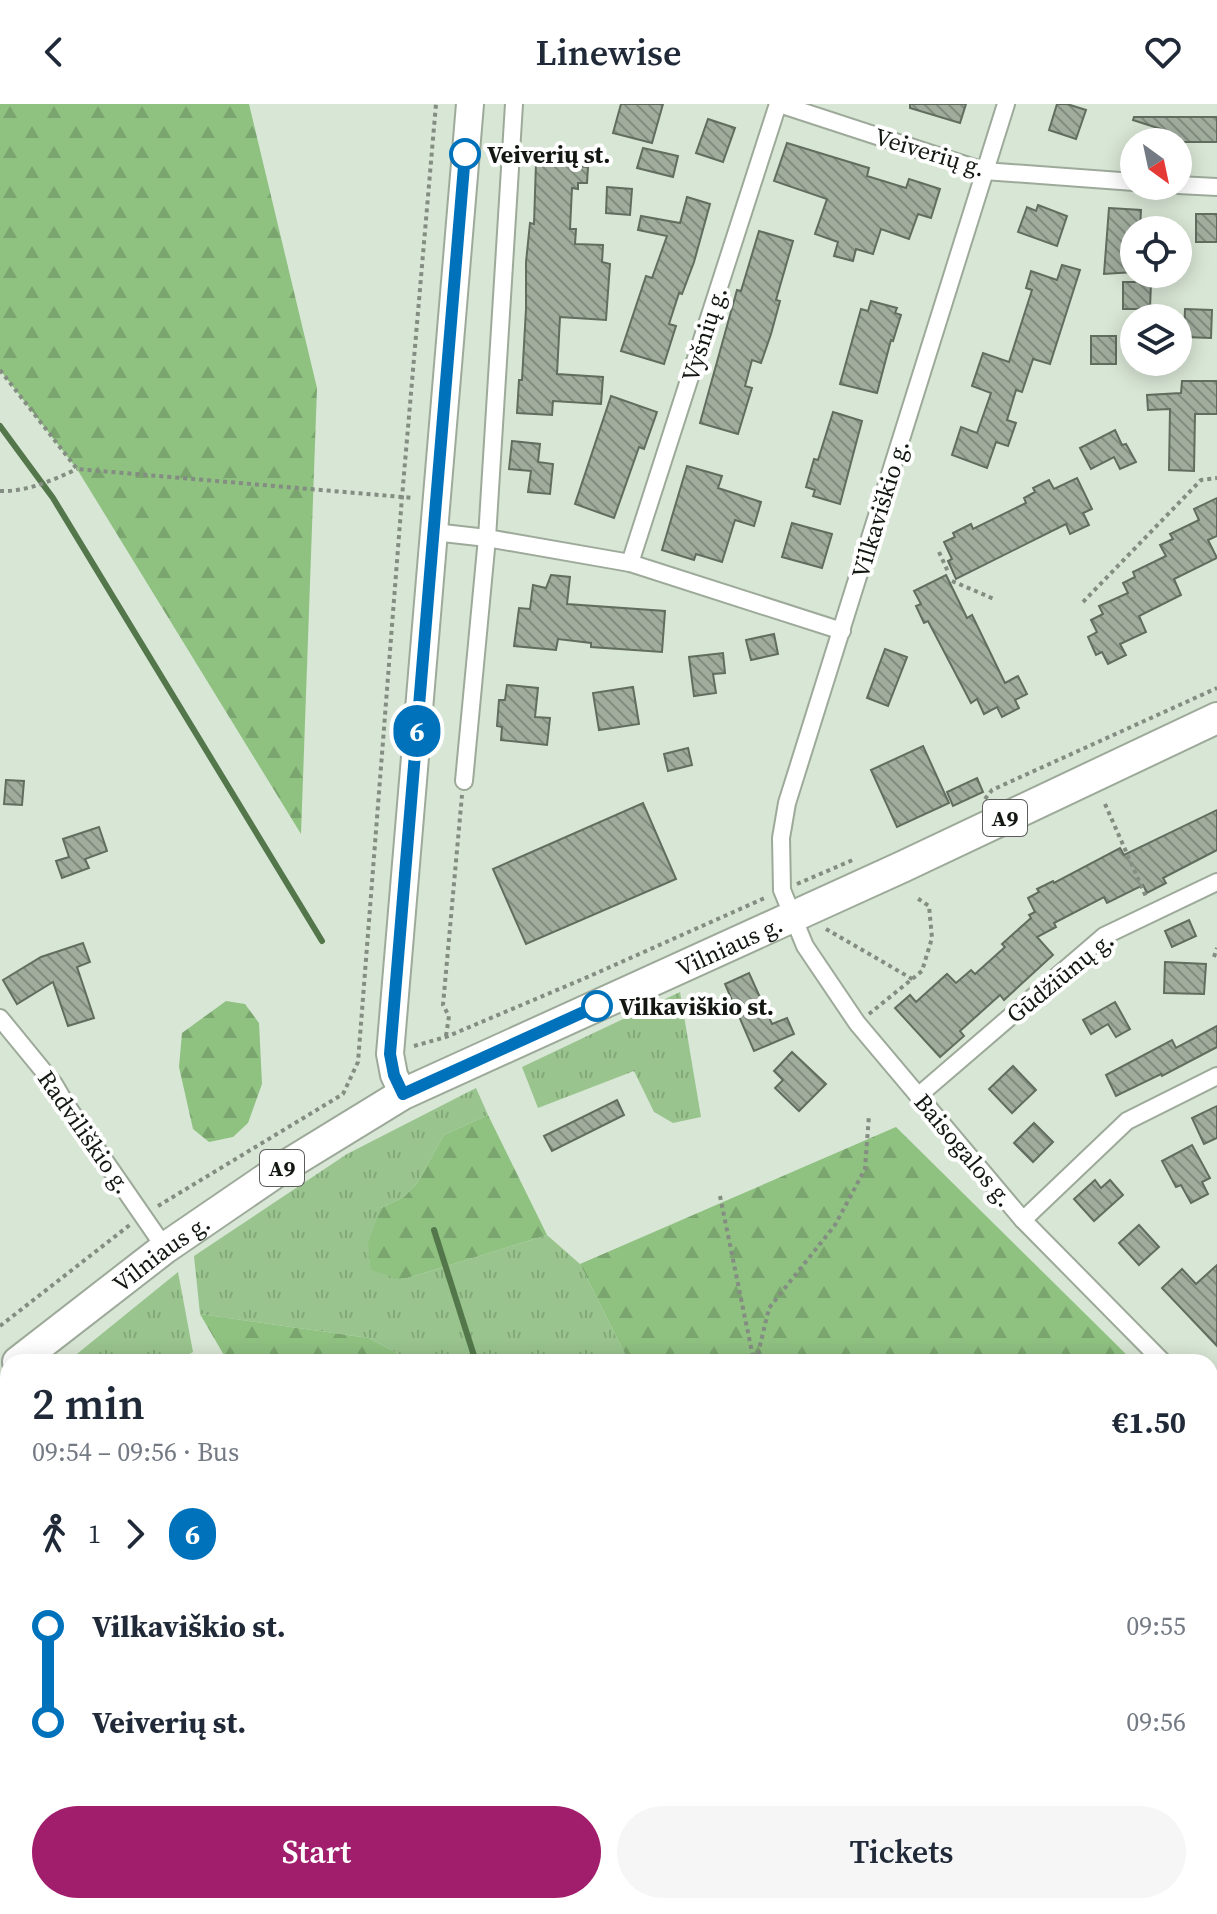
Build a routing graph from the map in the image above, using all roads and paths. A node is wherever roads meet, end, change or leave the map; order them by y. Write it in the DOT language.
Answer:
graph roads {
  1 [pos="436,104"];
  2 [pos="470,104"];
  3 [pos="514,104"];
  4 [pos="778,104"];
  5 [pos="1006,104"];
  6 [pos="984,171"];
  7 [pos="1120,181"];
  8 [pos="1192,186"];
  9 [pos="1217,187"];
  10 [pos="0,370"];
  11 [pos="77,469"];
  12 [pos="1217,478"];
  13 [pos="0,491"];
  14 [pos="402,497"];
  15 [pos="436,500"];
  16 [pos="434,532"];
  17 [pos="487,538"];
  18 [pos="939,552"];
  19 [pos="630,563"];
  20 [pos="949,574"];
  21 [pos="952,581"];
  22 [pos="994,599"];
  23 [pos="1083,602"];
  24 [pos="842,631"];
  25 [pos="1217,718"];
  26 [pos="464,781"];
  27 [pos="1105,804"];
  28 [pos="1217,882"];
  29 [pos="917,898"];
  30 [pos="1153,912"];
  31 [pos="792,917"];
  32 [pos="1217,948"];
  33 [pos="1214,957"];
  34 [pos="914,980"];
  35 [pos="0,1018"];
  36 [pos="857,1023"];
  37 [pos="446,1037"];
  38 [pos="1217,1076"];
  39 [pos="403,1094"];
  40 [pos="918,1096"];
  41 [pos="869,1115"];
  42 [pos="720,1196"];
  43 [pos="143,1214"];
  44 [pos="1023,1220"];
  45 [pos="165,1248"];
  46 [pos="0,1326"];
  47 [pos="28,1354"];
  48 [pos="753,1354"];
  49 [pos="757,1354"];
  50 [pos="1155,1354"];
  1 -- 14 [label="path"];
  2 -- 15 [label="main road"];
  3 -- 17 [label="street"];
  4 -- 6 [label="street, Veiverių g."];
  4 -- 19 [label="street, Vyšnių g."];
  5 -- 6 [label="street, Vilkaviškio g."];
  6 -- 7 [label="street, Veiverių g."];
  6 -- 24 [label="street, Vilkaviškio g."];
  8 -- 9 [label="street"];
  10 -- 11 [label="path"];
  11 -- 13 [label="path"];
  11 -- 14 [label="path"];
  12 -- 23 [label="path"];
  14 -- 15 [label="path"];
  14 -- 43 [label="path"];
  15 -- 16 [label="main road"];
  16 -- 17 [label="street"];
  16 -- 39 [label="main road"];
  17 -- 19 [label="street"];
  17 -- 26 [label="street"];
  18 -- 20 [label="path"];
  19 -- 24 [label="street"];
  21 -- 22 [label="path"];
  24 -- 31 [label="street, Vilkaviškio g."];
  25 -- 31 [label="highway, Vilniaus g. / A9"];
  26 -- 37 [label="path"];
  27 -- 30 [label="path"];
  28 -- 30 [label="street, Gūdžiūnų g."];
  29 -- 34 [label="path"];
  30 -- 40 [label="street, Gūdžiūnų g."];
  31 -- 34 [label="path"];
  31 -- 36 [label="street, Baisogalos g."];
  31 -- 39 [label="highway, Vilniaus g. / A9"];
  32 -- 33 [label="path"];
  34 -- 36 [label="path"];
  35 -- 43 [label="street, Radviliškio g."];
  36 -- 40 [label="street, Baisogalos g."];
  38 -- 44 [label="street"];
  39 -- 45 [label="highway, Vilniaus g. / A9"];
  40 -- 44 [label="street, Baisogalos g."];
  41 -- 49 [label="path"];
  42 -- 48 [label="path"];
  43 -- 45 [label="street, Radviliškio g."];
  43 -- 46 [label="path"];
  44 -- 50 [label="street, Baisogalos g."];
  45 -- 47 [label="highway, Vilniaus g. / A9"];
}
